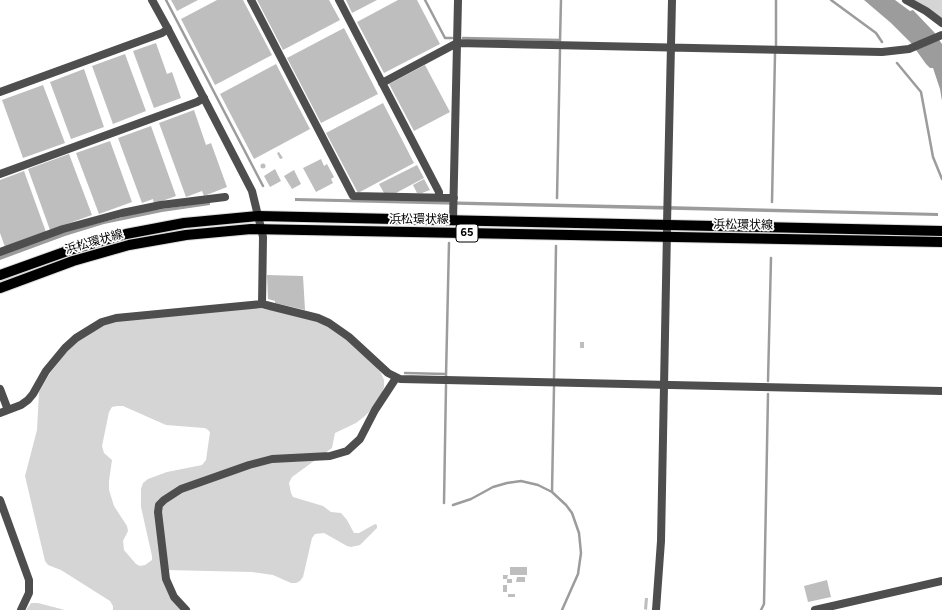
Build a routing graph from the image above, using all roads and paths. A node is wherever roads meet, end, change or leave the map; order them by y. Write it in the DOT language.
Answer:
graph roads {
  1 [pos="152,0"];
  2 [pos="251,0"];
  3 [pos="339,0"];
  4 [pos="458,0"];
  5 [pos="672,0"];
  6 [pos="906,0"];
  7 [pos="942,23"];
  8 [pos="168,29"];
  9 [pos="942,35"];
  10 [pos="457,43"];
  11 [pos="671,48"];
  12 [pos="382,83"];
  13 [pos="0,92"];
  14 [pos="204,98"];
  15 [pos="0,174"];
  16 [pos="225,197"];
  17 [pos="439,198"];
  18 [pos="453,199"];
  19 [pos="258,216"];
  20 [pos="453,221"];
  21 [pos="667,224"];
  22 [pos="261,228"];
  23 [pos="942,231"];
  24 [pos="667,238"];
  25 [pos="942,242"];
  26 [pos="0,252"];
  27 [pos="0,275"];
  28 [pos="0,288"];
  29 [pos="262,304"];
  30 [pos="396,378"];
  31 [pos="665,385"];
  32 [pos="0,389"];
  33 [pos="942,391"];
  34 [pos="4,412"];
  35 [pos="0,500"];
  36 [pos="942,581"];
  37 [pos="21,610"];
  38 [pos="186,610"];
  39 [pos="656,610"];
  40 [pos="815,610"];
  1 -- 8 [label="street"];
  2 -- 17 [label="street"];
  3 -- 12 [label="street"];
  4 -- 10 [label="street"];
  5 -- 11 [label="street"];
  6 -- 7 [label="street"];
  8 -- 13 [label="street"];
  8 -- 14 [label="street"];
  9 -- 11 [label="street"];
  10 -- 11 [label="street"];
  10 -- 12 [label="street"];
  10 -- 18 [label="street"];
  11 -- 21 [label="street"];
  12 -- 17 [label="street"];
  14 -- 15 [label="street"];
  14 -- 19 [label="street"];
  16 -- 26 [label="street"];
  17 -- 18 [label="street"];
  18 -- 20 [label="street"];
  19 -- 20 [label="main road, 浜松環状線 / 65"];
  19 -- 22 [label="street"];
  19 -- 27 [label="main road, 浜松環状線 / 65"];
  20 -- 21 [label="main road, 浜松環状線 / 65"];
  21 -- 23 [label="main road, 浜松環状線 / 65"];
  21 -- 24 [label="street"];
  22 -- 24 [label="main road, 浜松環状線 / 65"];
  22 -- 28 [label="main road, 浜松環状線 / 65"];
  22 -- 29 [label="street"];
  24 -- 25 [label="main road, 浜松環状線 / 65"];
  24 -- 31 [label="street"];
  29 -- 30 [label="street"];
  29 -- 34 [label="street"];
  30 -- 31 [label="street"];
  30 -- 38 [label="street"];
  31 -- 33 [label="street"];
  31 -- 39 [label="street"];
  32 -- 34 [label="street"];
  35 -- 37 [label="street"];
  36 -- 40 [label="street"];
}
